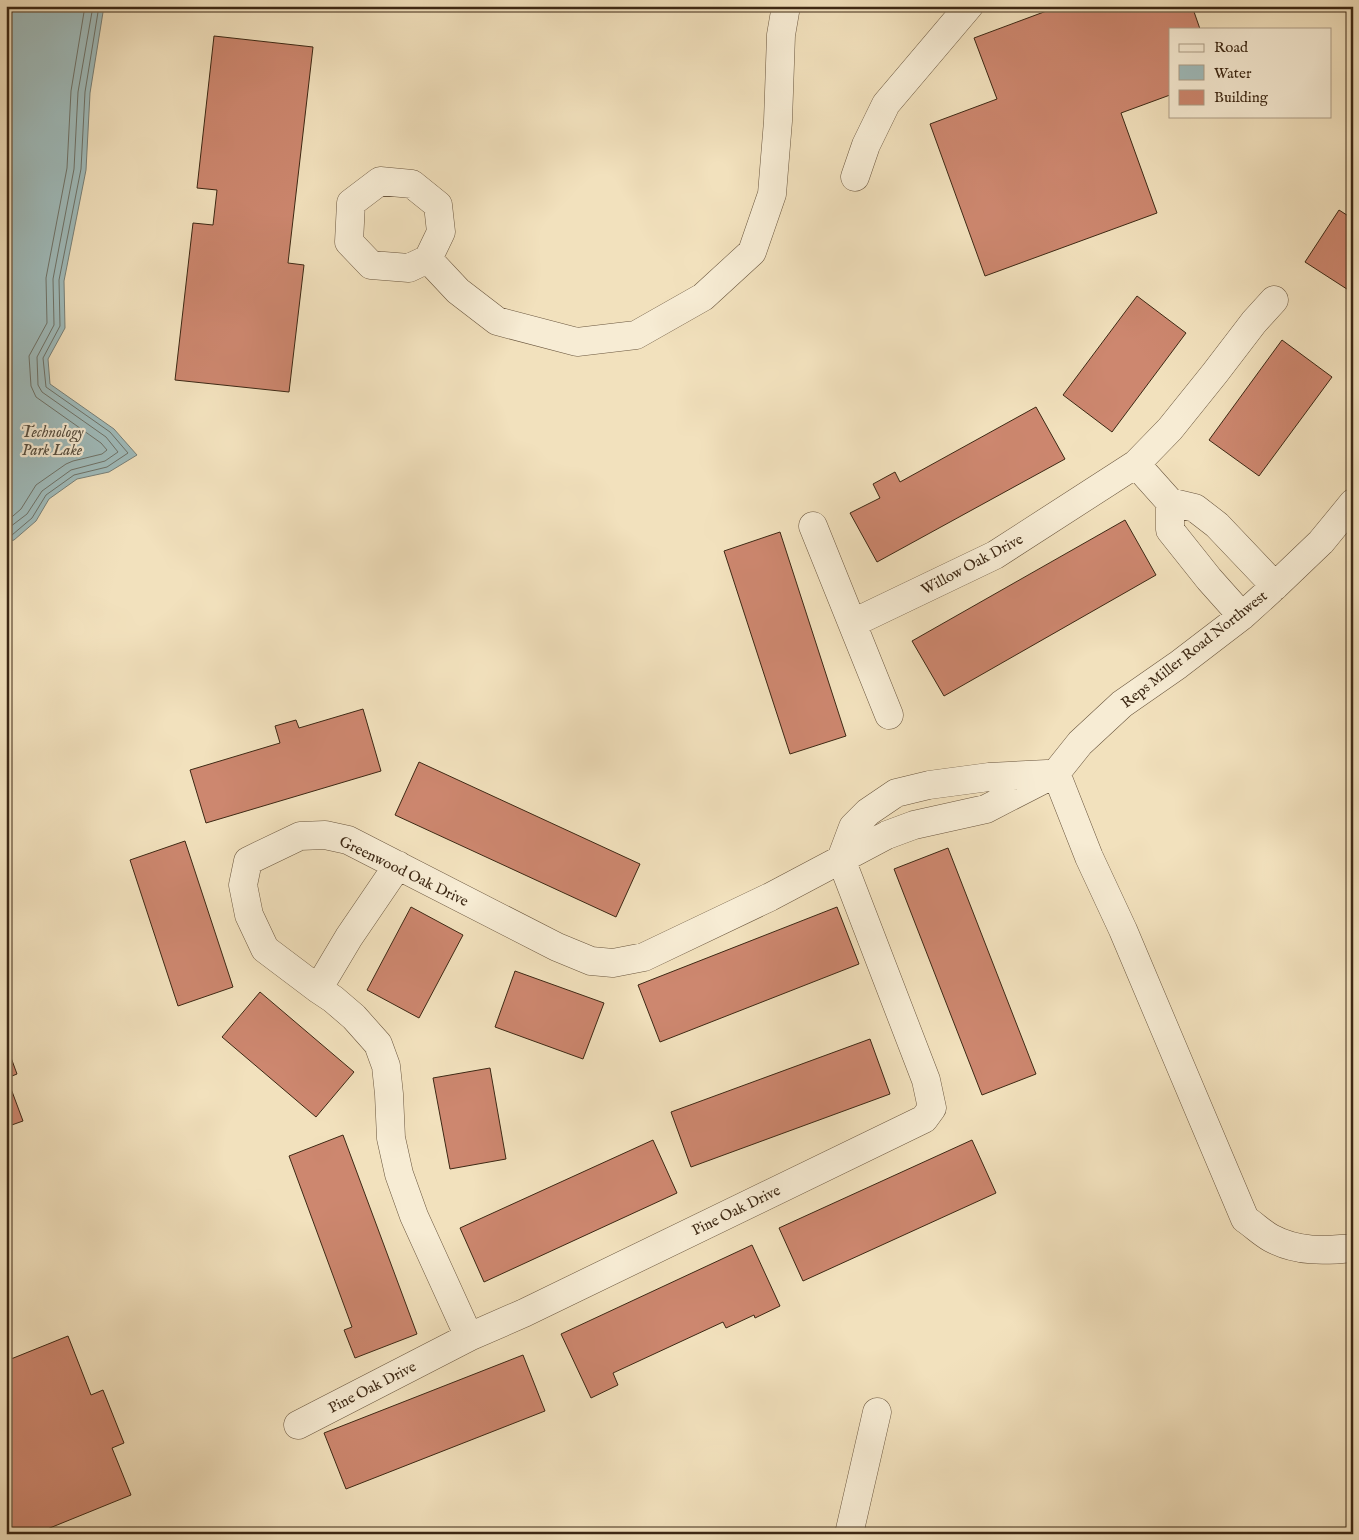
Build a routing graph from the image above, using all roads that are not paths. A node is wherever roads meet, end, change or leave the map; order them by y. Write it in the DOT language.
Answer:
graph roads {
  1 [pos="786,6"];
  2 [pos="969,6"];
  3 [pos="855,177"];
  4 [pos="428,259"];
  5 [pos="1274,300"];
  6 [pos="1136,464"];
  7 [pos="1170,502"];
  8 [pos="1353,503"];
  9 [pos="814,526"];
  10 [pos="1275,586"];
  11 [pos="1242,616"];
  12 [pos="853,623"];
  13 [pos="889,715"];
  14 [pos="1056,773"];
  15 [pos="841,859"];
  16 [pos="398,865"];
  17 [pos="318,989"];
  18 [pos="1353,1248"];
  19 [pos="469,1337"];
  20 [pos="877,1412"];
  21 [pos="298,1425"];
  22 [pos="849,1534"];
  1 -- 4 [label="street"];
  2 -- 3 [label="street"];
  5 -- 6 [label="street, Willow Oak Drive"];
  6 -- 7 [label="street"];
  6 -- 12 [label="street, Willow Oak Drive"];
  7 -- 10 [label="street"];
  7 -- 11 [label="street"];
  8 -- 10 [label="street, Reps Miller Road Northwest"];
  9 -- 12 [label="street"];
  10 -- 11 [label="street, Reps Miller Road Northwest"];
  11 -- 14 [label="street, Reps Miller Road Northwest"];
  12 -- 13 [label="street"];
  14 -- 15 [label="street, Greenwood Oak Drive"];
  14 -- 15 [label="street"];
  14 -- 18 [label="street"];
  15 -- 16 [label="street, Greenwood Oak Drive"];
  15 -- 19 [label="street, Pine Oak Drive"];
  16 -- 17 [label="street"];
  16 -- 17 [label="street, Greenwood Oak Drive"];
  17 -- 19 [label="street, Greenwood Oak Drive"];
  19 -- 21 [label="street, Pine Oak Drive"];
  20 -- 22 [label="street"];
}
